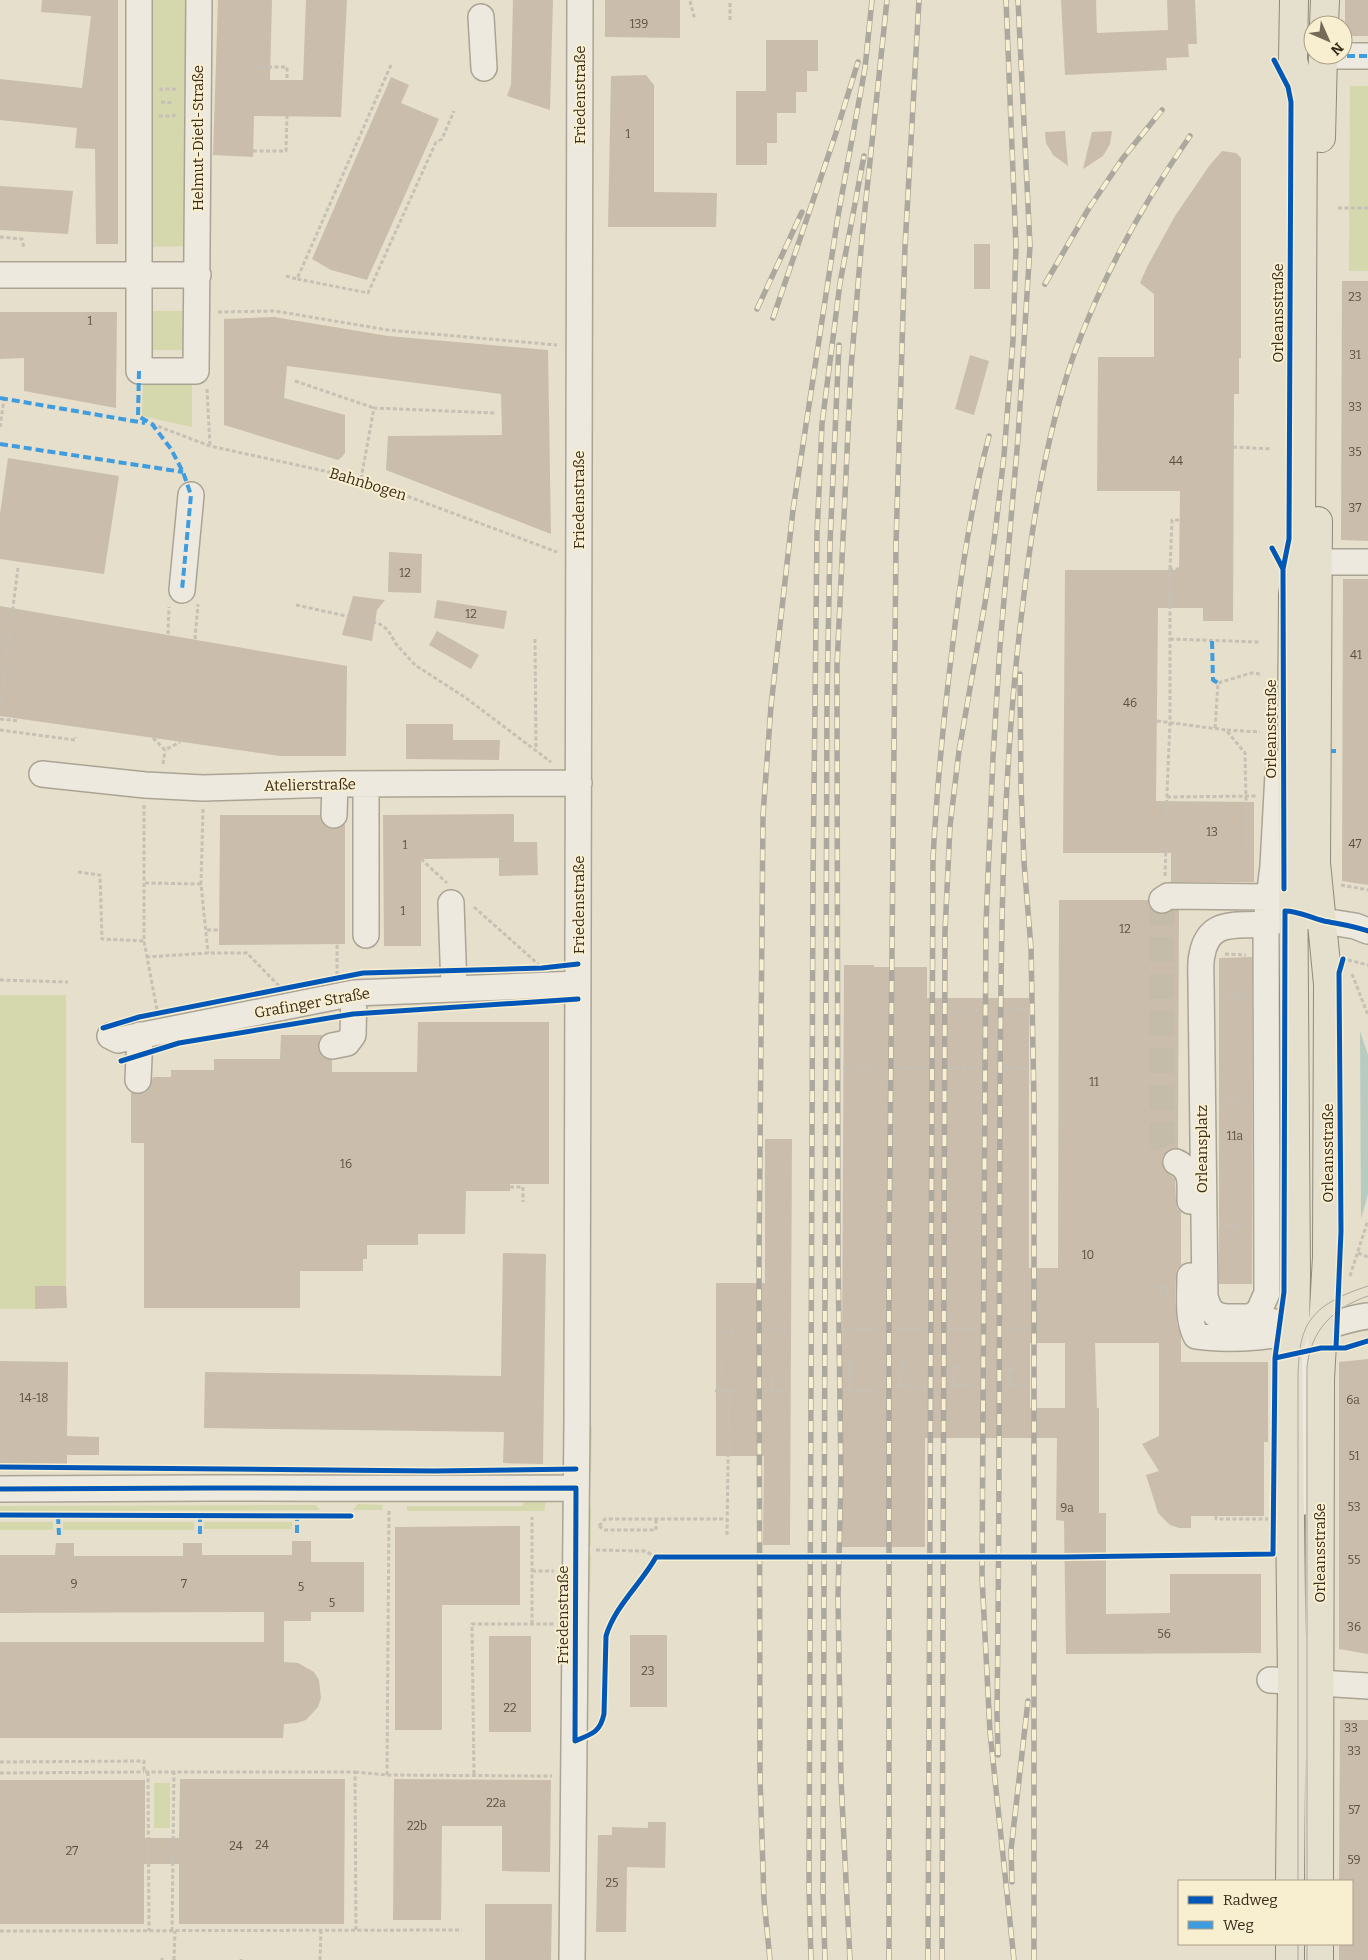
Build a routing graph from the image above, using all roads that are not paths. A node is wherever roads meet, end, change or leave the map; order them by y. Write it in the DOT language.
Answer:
graph roads {
  1 [pos="139,0"];
  2 [pos="199,0"];
  3 [pos="580,0"];
  4 [pos="1294,0"];
  5 [pos="1306,0"];
  6 [pos="1325,0"];
  7 [pos="1324,15"];
  8 [pos="481,16"];
  9 [pos="1353,56"];
  10 [pos="1368,56"];
  11 [pos="1323,65"];
  12 [pos="484,68"];
  13 [pos="139,274"];
  14 [pos="0,275"];
  15 [pos="198,275"];
  16 [pos="191,494"];
  17 [pos="1368,562"];
  18 [pos="1309,563"];
  19 [pos="183,597"];
  20 [pos="1292,752"];
  21 [pos="42,774"];
  22 [pos="579,783"];
  23 [pos="335,784"];
  24 [pos="366,784"];
  25 [pos="334,815"];
  26 [pos="1327,881"];
  27 [pos="1164,891"];
  28 [pos="1270,897"];
  29 [pos="457,898"];
  30 [pos="1294,911"];
  31 [pos="1323,921"];
  32 [pos="1266,923"];
  33 [pos="1368,931"];
  34 [pos="366,935"];
  35 [pos="1214,949"];
  36 [pos="1258,957"];
  37 [pos="578,984"];
  38 [pos="346,986"];
  39 [pos="454,988"];
  40 [pos="151,1033"];
  41 [pos="110,1036"];
  42 [pos="332,1046"];
  43 [pos="138,1080"];
  44 [pos="1176,1162"];
  45 [pos="1267,1295"];
  46 [pos="1368,1316"];
  47 [pos="1251,1317"];
  48 [pos="1322,1327"];
  49 [pos="1287,1336"];
  50 [pos="576,1488"];
  51 [pos="0,1489"];
  52 [pos="1296,1682"];
  53 [pos="1368,1686"];
  54 [pos="1290,1880"];
  55 [pos="1303,1880"];
  56 [pos="1319,1880"];
  57 [pos="1290,1945"];
  58 [pos="1303,1945"];
  59 [pos="1319,1945"];
  60 [pos="572,1960"];
  61 [pos="1290,1960"];
  62 [pos="1303,1960"];
  63 [pos="1319,1960"];
  1 -- 13 [label="street"];
  2 -- 15 [label="street, Helmut-Dietl-Straße"];
  3 -- 22 [label="street, Friedenstraße"];
  4 -- 18 [label="main road, Orleansstraße"];
  5 -- 18 [label="street"];
  6 -- 7 [label="main road"];
  8 -- 12 [label="street"];
  9 -- 10 [label="street"];
  11 -- 18 [label="main road, Orleansstraße"];
  13 -- 14 [label="street"];
  13 -- 15 [label="street"];
  13 -- 15 [label="street, Helmut-Dietl-Straße"];
  16 -- 19 [label="street"];
  17 -- 18 [label="street"];
  18 -- 20 [label="main road, Orleansstraße"];
  18 -- 26 [label="main road, Orleansstraße"];
  20 -- 28 [label="street, Orleansstraße"];
  20 -- 30 [label="main road, Orleansstraße"];
  21 -- 23 [label="street, Atelierstraße"];
  22 -- 24 [label="street, Atelierstraße"];
  22 -- 37 [label="street, Friedenstraße"];
  23 -- 24 [label="street, Atelierstraße"];
  23 -- 25 [label="street"];
  24 -- 34 [label="street"];
  26 -- 30 [label="street"];
  26 -- 31 [label="main road, Orleansstraße"];
  27 -- 28 [label="street"];
  28 -- 30 [label="street"];
  28 -- 32 [label="street"];
  29 -- 39 [label="street"];
  30 -- 31 [label="street"];
  30 -- 32 [label="street"];
  30 -- 49 [label="main road, Orleansstraße"];
  31 -- 33 [label="street"];
  31 -- 48 [label="main road, Orleansstraße"];
  32 -- 35 [label="street"];
  32 -- 36 [label="street"];
  35 -- 36 [label="street"];
  35 -- 47 [label="street, Orleansplatz"];
  36 -- 45 [label="street"];
  37 -- 39 [label="street, Grafinger Straße"];
  37 -- 50 [label="street, Friedenstraße"];
  38 -- 39 [label="street, Grafinger Straße"];
  38 -- 40 [label="street, Grafinger Straße"];
  38 -- 42 [label="street"];
  40 -- 41 [label="street, Grafinger Straße"];
  40 -- 43 [label="street"];
  44 -- 49 [label="street, Orleansplatz"];
  45 -- 47 [label="street"];
  45 -- 49 [label="street, Orleansstraße"];
  46 -- 48 [label="street, Orleansplatz"];
  47 -- 49 [label="street, Orleansplatz"];
  48 -- 49 [label="street, Orleansplatz"];
  48 -- 52 [label="main road, Orleansstraße"];
  49 -- 52 [label="main road, Orleansstraße"];
  50 -- 51 [label="street"];
  50 -- 60 [label="street, Friedenstraße"];
  52 -- 53 [label="street"];
  52 -- 54 [label="main road, Orleansstraße"];
  52 -- 55 [label="street"];
  52 -- 56 [label="main road, Orleansstraße"];
  57 -- 61 [label="main road"];
  58 -- 62 [label="street"];
  59 -- 63 [label="main road"];
}
